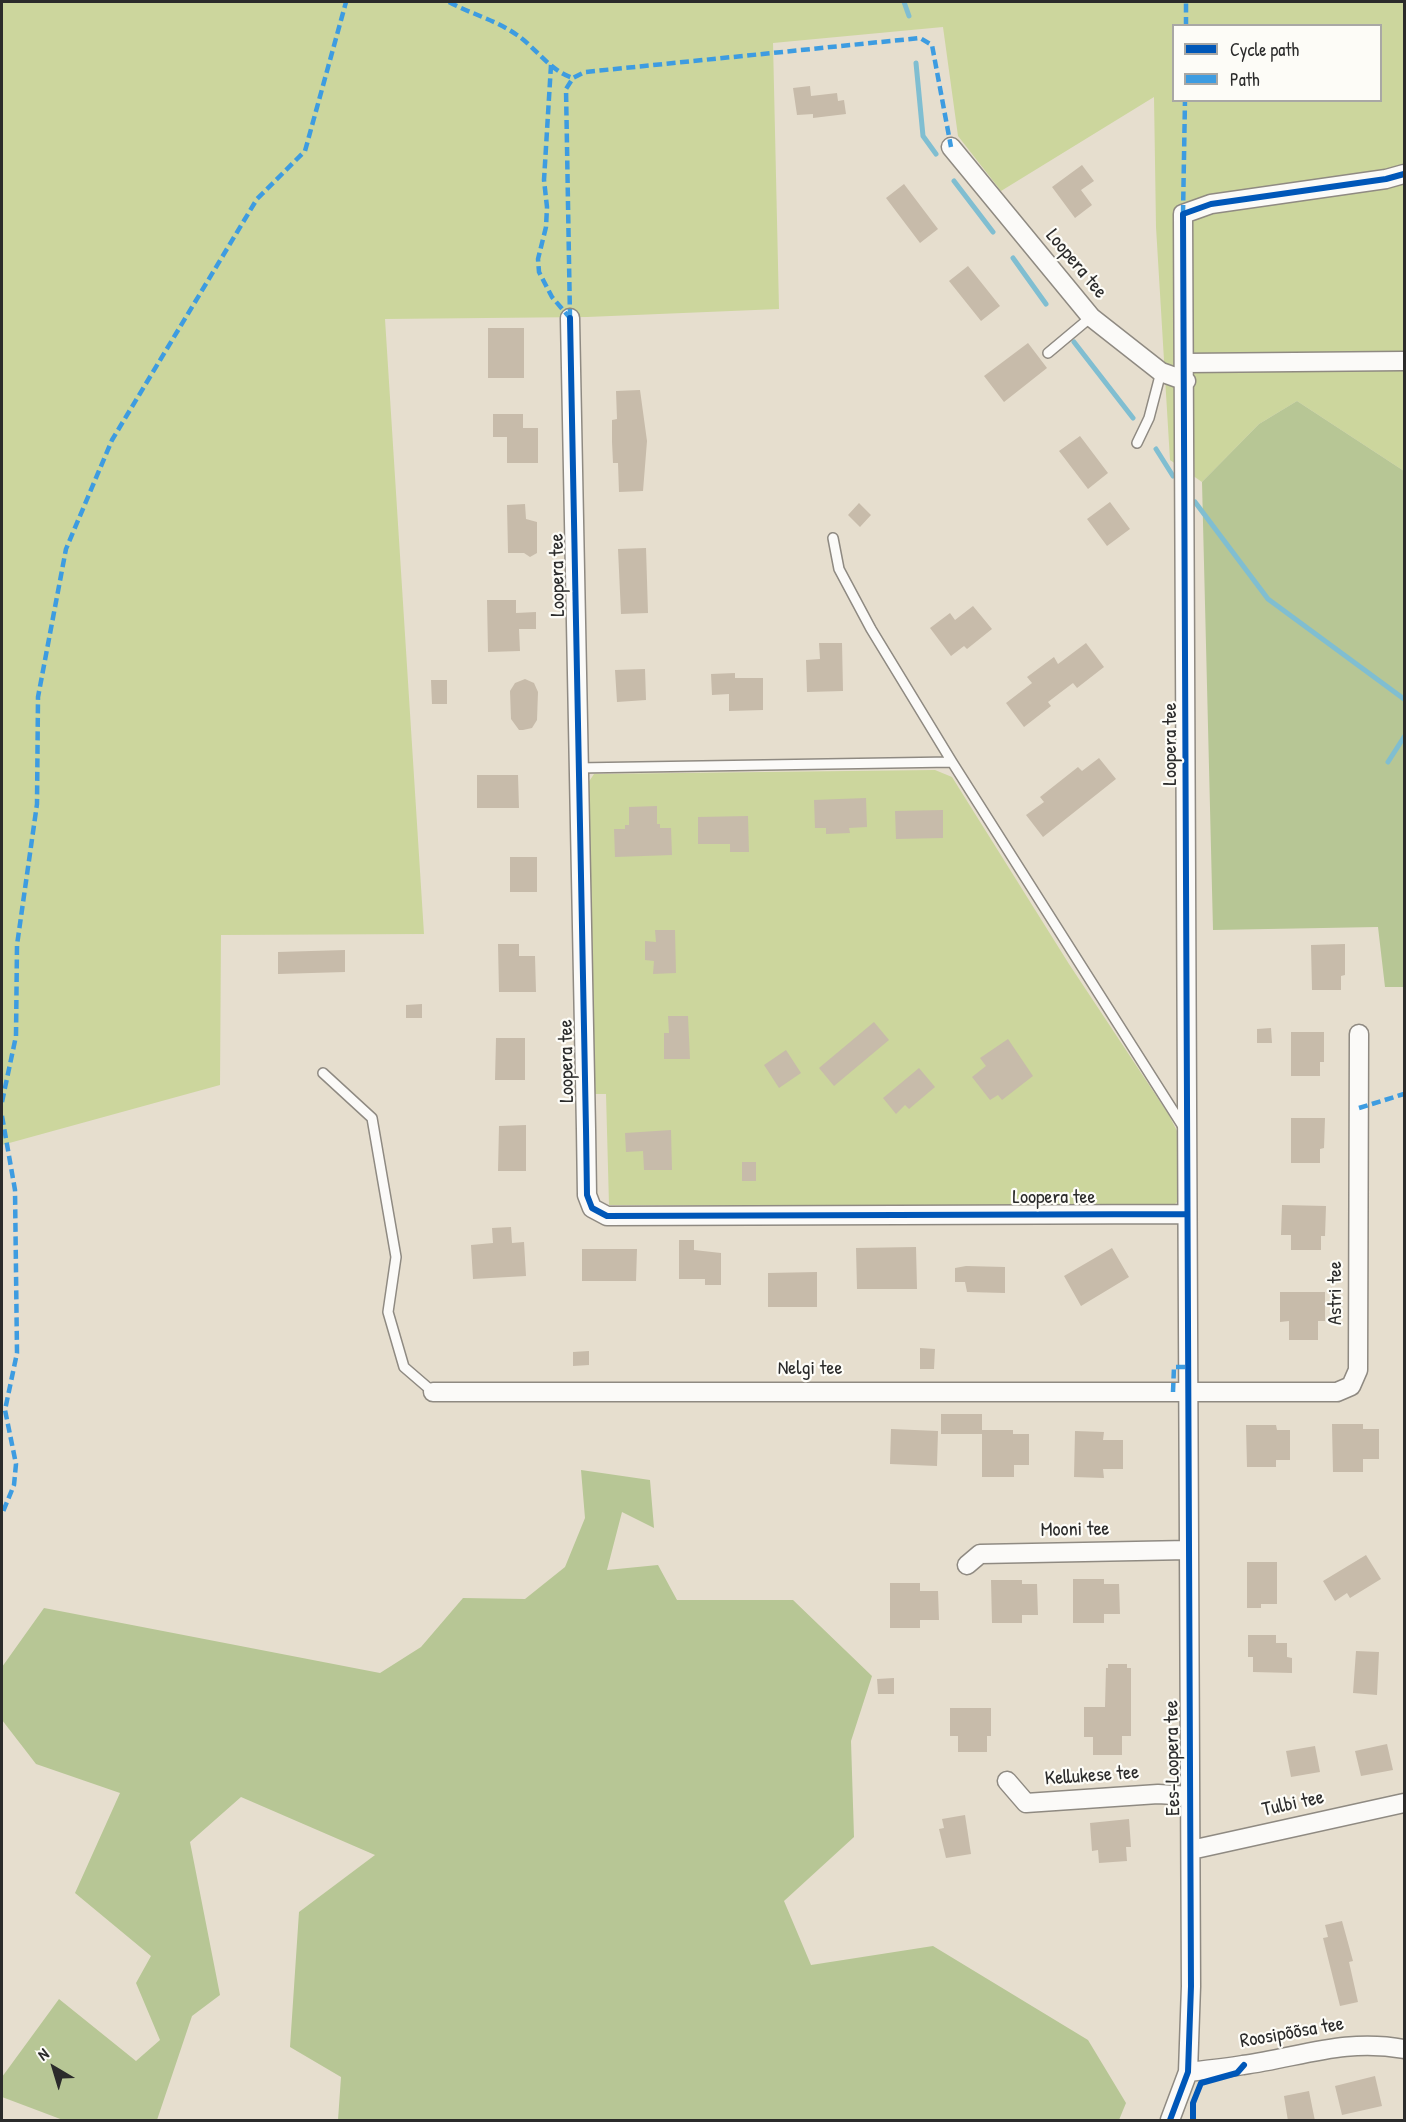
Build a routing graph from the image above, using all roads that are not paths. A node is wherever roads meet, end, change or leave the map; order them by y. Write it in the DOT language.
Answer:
graph roads {
  1 [pos="951,147"];
  2 [pos="1404,174"];
  3 [pos="1091,317"];
  4 [pos="570,318"];
  5 [pos="1048,353"];
  6 [pos="1404,361"];
  7 [pos="1186,363"];
  8 [pos="1161,372"];
  9 [pos="1186,381"];
  10 [pos="1137,443"];
  11 [pos="833,538"];
  12 [pos="951,762"];
  13 [pos="577,768"];
  14 [pos="1359,1034"];
  15 [pos="322,1073"];
  16 [pos="1188,1135"];
  17 [pos="1186,1214"];
  18 [pos="433,1392"];
  19 [pos="1187,1392"];
  20 [pos="1188,1550"];
  21 [pos="967,1565"];
  22 [pos="1007,1781"];
  23 [pos="1190,1796"];
  24 [pos="1404,1803"];
  25 [pos="1191,1850"];
  26 [pos="1404,2049"];
  27 [pos="1188,2072"];
  28 [pos="1170,2121"];
  1 -- 3 [label="street, Loopera tee"];
  2 -- 7 [label="street"];
  3 -- 5 [label="lane"];
  3 -- 8 [label="street, Loopera tee"];
  4 -- 13 [label="street, Loopera tee"];
  6 -- 7 [label="street"];
  7 -- 9 [label="street"];
  8 -- 9 [label="street, Loopera tee"];
  8 -- 10 [label="lane"];
  9 -- 16 [label="street, Loopera tee"];
  11 -- 12 [label="lane"];
  12 -- 13 [label="lane"];
  12 -- 16 [label="lane"];
  13 -- 17 [label="street, Loopera tee"];
  14 -- 19 [label="street, Astri tee"];
  15 -- 18 [label="lane"];
  16 -- 17 [label="street, Loopera tee"];
  17 -- 19 [label="street, Loopera tee"];
  18 -- 19 [label="street, Nelgi tee"];
  19 -- 20 [label="street, Ees-Loopera tee"];
  20 -- 21 [label="street, Mooni tee"];
  20 -- 23 [label="street, Ees-Loopera tee"];
  22 -- 23 [label="street, Kellukese tee"];
  23 -- 25 [label="street, Ees-Loopera tee"];
  24 -- 25 [label="street, Tulbi tee"];
  25 -- 27 [label="street, Ees-Loopera tee"];
  26 -- 27 [label="street, Roosipõõsa tee"];
  27 -- 28 [label="street, Ees-Loopera tee"];
}
